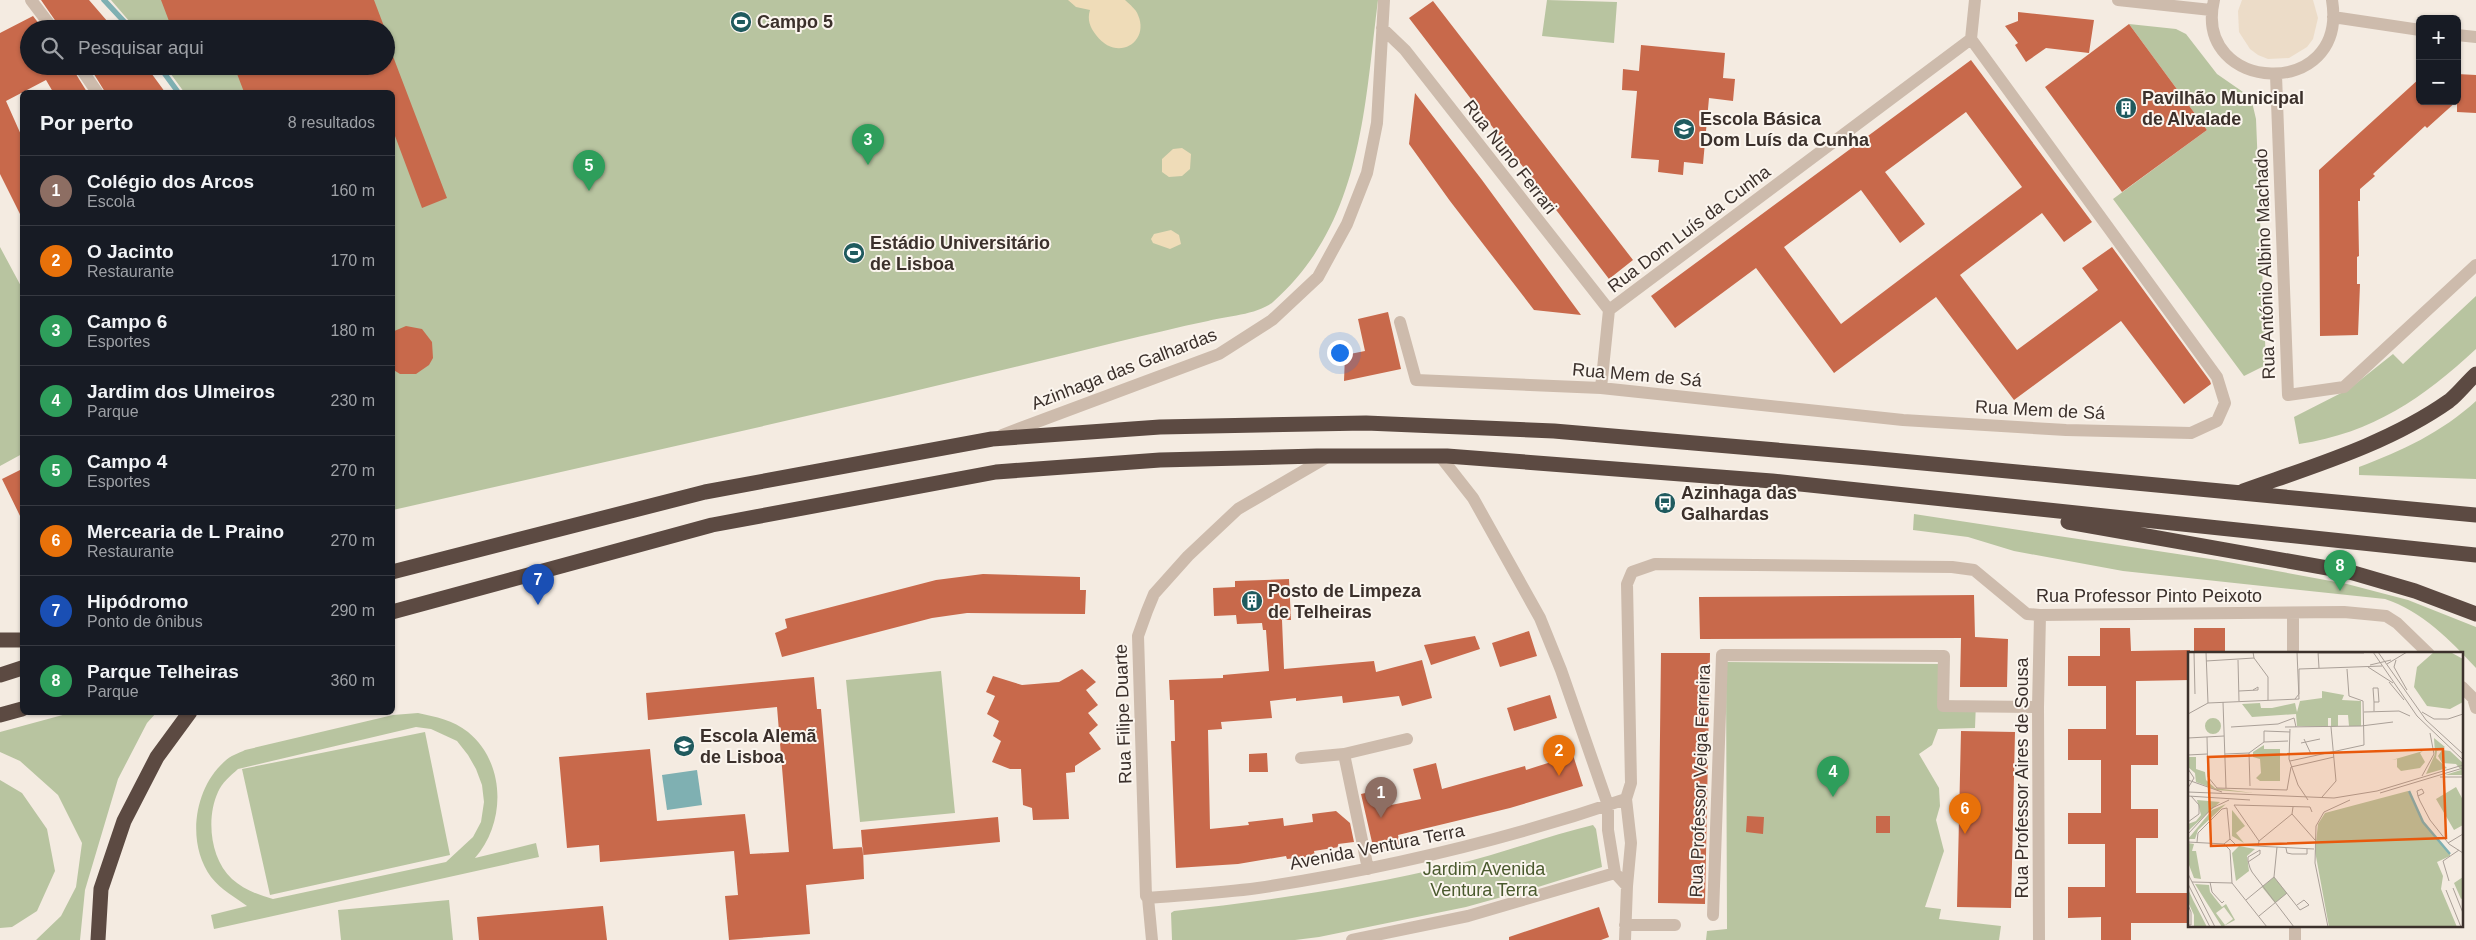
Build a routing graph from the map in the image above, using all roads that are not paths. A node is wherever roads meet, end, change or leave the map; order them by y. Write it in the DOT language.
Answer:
graph roads {
  1 [pos="31,0"];
  2 [pos="1384,0"];
  3 [pos="1975,0"];
  4 [pos="2118,0"];
  5 [pos="2332,0"];
  6 [pos="2212,5"];
  7 [pos="2333,17"];
  8 [pos="46,20"];
  9 [pos="1382,28"];
  10 [pos="2416,29"];
  11 [pos="2461,35"];
  12 [pos="2476,37"];
  13 [pos="1971,39"];
  14 [pos="85,75"];
  15 [pos="2276,75"];
  16 [pos="96,90"];
  17 [pos="2476,265"];
  18 [pos="1609,310"];
  19 [pos="1400,322"];
  20 [pos="2476,374"];
  21 [pos="1602,388"];
  22 [pos="992,439"];
  23 [pos="1329,456"];
  24 [pos="1440,456"];
  25 [pos="2238,492"];
  26 [pos="1918,497"];
  27 [pos="2476,514"];
  28 [pos="2476,556"];
  29 [pos="395,571"];
  30 [pos="395,611"];
  31 [pos="2293,613"];
  32 [pos="2476,614"];
  33 [pos="2040,615"];
  34 [pos="0,640"];
  35 [pos="20,640"];
  36 [pos="2293,652"];
  37 [pos="2427,652"];
  38 [pos="20,669"];
  39 [pos="0,674"];
  40 [pos="2464,689"];
  41 [pos="2475,703"];
  42 [pos="2038,707"];
  43 [pos="20,710"];
  44 [pos="0,715"];
  45 [pos="188,715"];
  46 [pos="1407,739"];
  47 [pos="1344,754"];
  48 [pos="1301,758"];
  49 [pos="1626,799"];
  50 [pos="1608,805"];
  51 [pos="1368,869"];
  52 [pos="1616,873"];
  53 [pos="1626,886"];
  54 [pos="1148,898"];
  55 [pos="1713,915"];
  56 [pos="1625,925"];
  57 [pos="1675,925"];
  58 [pos="1386,937"];
  59 [pos="98,940"];
  60 [pos="1152,940"];
  61 [pos="1352,940"];
  62 [pos="1625,940"];
  63 [pos="2039,940"];
  1 -- 8 [label="street"];
  2 -- 9 [label="street, Azinhaga das Galhardas"];
  3 -- 13 [label="street"];
  4 -- 6 [label="street"];
  5 -- 7 [label="street"];
  6 -- 15 [label="street"];
  7 -- 10 [label="street"];
  7 -- 15 [label="street"];
  9 -- 18 [label="street, Rua Nuno Ferrari"];
  9 -- 22 [label="street, Azinhaga das Galhardas"];
  11 -- 12 [label="street"];
  13 -- 18 [label="street, Rua Dom Luís da Cunha"];
  13 -- 21 [label="street, Rua Mem de Sá"];
  14 -- 16 [label="street"];
  15 -- 17 [label="street, Rua António Albino Machado"];
  18 -- 21 [label="street, Rua Dom Luís da Cunha"];
  19 -- 21 [label="street, Rua Mem de Sá"];
  20 -- 25 [label="highway"];
  22 -- 25 [label="highway"];
  22 -- 29 [label="highway"];
  23 -- 24 [label="highway"];
  23 -- 30 [label="highway"];
  23 -- 54 [label="street, Rua Filipe Duarte"];
  24 -- 26 [label="highway"];
  24 -- 50 [label="street"];
  25 -- 27 [label="highway"];
  26 -- 28 [label="highway"];
  26 -- 32 [label="highway"];
  31 -- 33 [label="street, Rua Professor Pinto Peixoto"];
  31 -- 36 [label="street"];
  31 -- 37 [label="street, Rua Professor Pinto Peixoto"];
  33 -- 42 [label="street, Rua Professor Aires de Sousa"];
  33 -- 49 [label="street, Rua Professor Pinto Peixoto"];
  34 -- 35 [label="highway"];
  38 -- 39 [label="highway"];
  40 -- 41 [label="street"];
  42 -- 55 [label="street, Rua Professor Veiga Ferreira"];
  42 -- 63 [label="street, Rua Professor Aires de Sousa"];
  43 -- 44 [label="highway"];
  45 -- 59 [label="highway"];
  46 -- 47 [label="street"];
  47 -- 48 [label="street"];
  47 -- 51 [label="street"];
  49 -- 50 [label="street"];
  49 -- 53 [label="street"];
  50 -- 51 [label="street, Avenida Ventura Terra"];
  50 -- 52 [label="street"];
  51 -- 54 [label="street, Avenida Ventura Terra"];
  52 -- 53 [label="street"];
  52 -- 58 [label="street"];
  53 -- 56 [label="street"];
  54 -- 60 [label="street, Rua Filipe Duarte"];
  56 -- 57 [label="street"];
  56 -- 62 [label="street"];
  58 -- 61 [label="street"];
}
